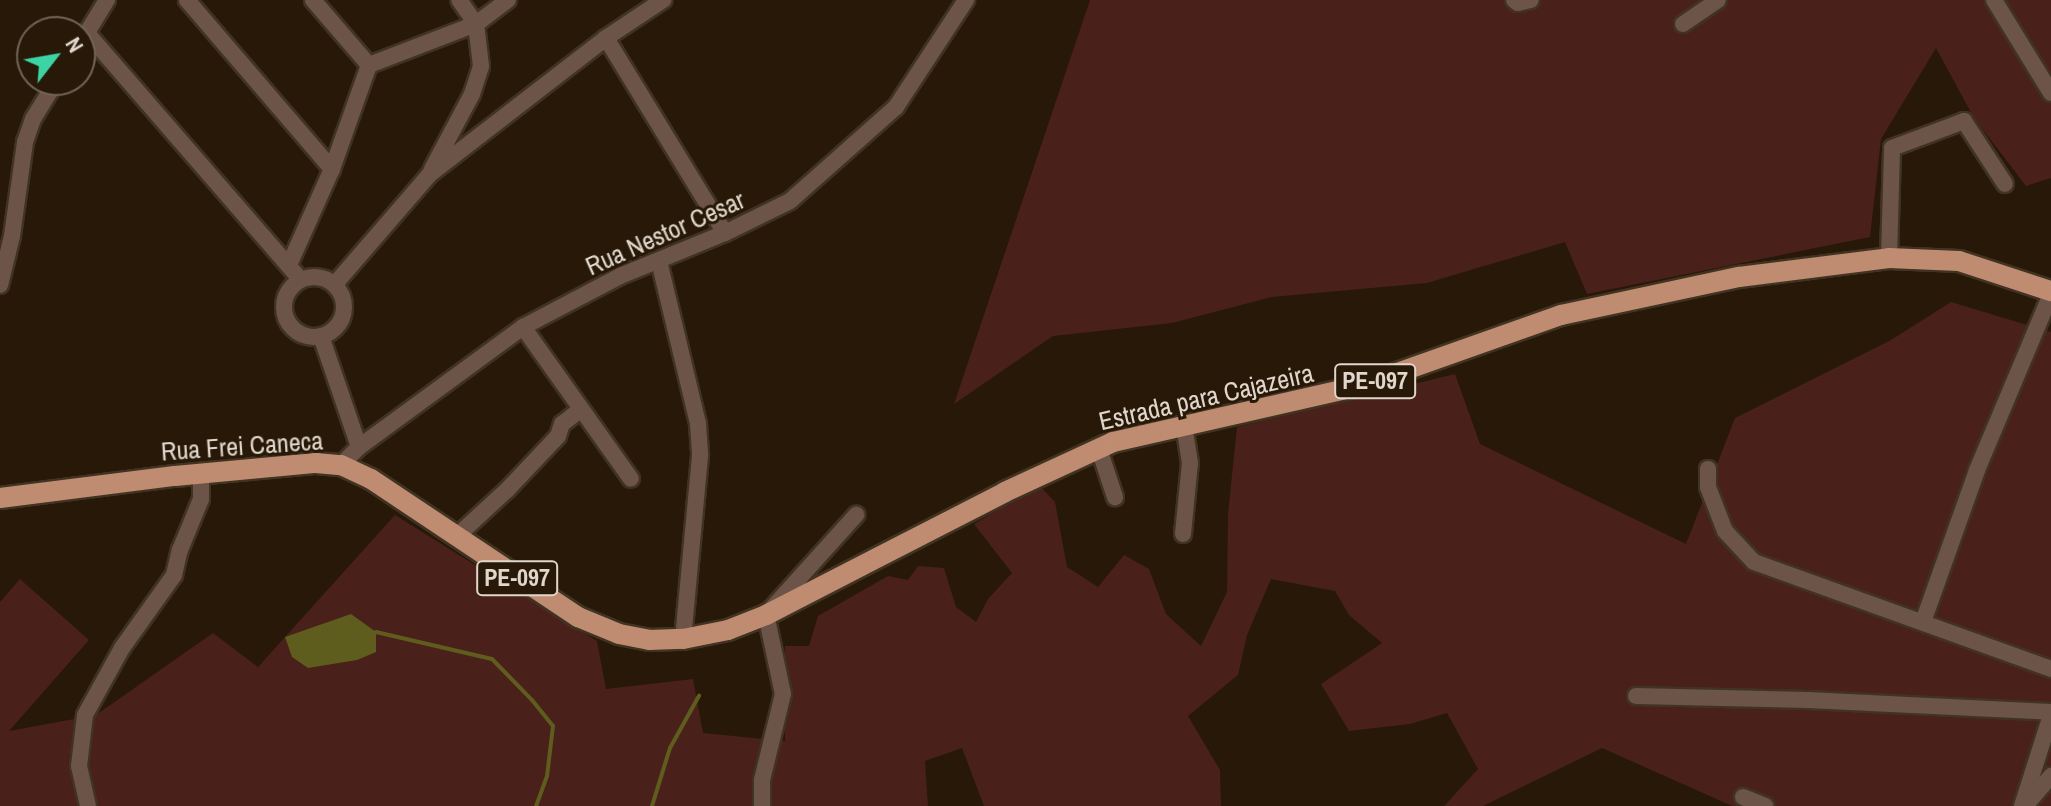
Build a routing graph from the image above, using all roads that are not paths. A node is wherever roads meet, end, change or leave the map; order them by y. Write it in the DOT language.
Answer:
graph roads {
  1 [pos="107,0"];
  2 [pos="187,0"];
  3 [pos="313,0"];
  4 [pos="459,0"];
  5 [pos="508,0"];
  6 [pos="663,0"];
  7 [pos="966,0"];
  8 [pos="1514,0"];
  9 [pos="1531,0"];
  10 [pos="1718,0"];
  11 [pos="1994,0"];
  12 [pos="96,18"];
  13 [pos="476,24"];
  14 [pos="1683,24"];
  15 [pos="606,38"];
  16 [pos="96,51"];
  17 [pos="369,65"];
  18 [pos="2051,93"];
  19 [pos="47,96"];
  20 [pos="332,169"];
  21 [pos="430,174"];
  22 [pos="2005,184"];
  23 [pos="8,209"];
  24 [pos="6,233"];
  25 [pos="725,233"];
  26 [pos="1889,258"];
  27 [pos="659,261"];
  28 [pos="289,265"];
  29 [pos="300,279"];
  30 [pos="335,284"];
  31 [pos="0,285"];
  32 [pos="2051,293"];
  33 [pos="2045,321"];
  34 [pos="523,327"];
  35 [pos="321,336"];
  36 [pos="580,410"];
  37 [pos="1184,425"];
  38 [pos="359,447"];
  39 [pos="1099,449"];
  40 [pos="341,465"];
  41 [pos="1708,469"];
  42 [pos="201,473"];
  43 [pos="631,479"];
  44 [pos="1115,497"];
  45 [pos="0,498"];
  46 [pos="856,515"];
  47 [pos="1183,534"];
  48 [pos="456,537"];
  49 [pos="766,615"];
  50 [pos="1923,622"];
  51 [pos="720,632"];
  52 [pos="683,639"];
  53 [pos="2051,669"];
  54 [pos="1636,696"];
  55 [pos="2051,714"];
  56 [pos="2051,776"];
  57 [pos="1743,797"];
  58 [pos="88,806"];
  59 [pos="762,806"];
  60 [pos="1765,806"];
  61 [pos="2023,806"];
  1 -- 12 [label="street"];
  2 -- 20 [label="street"];
  3 -- 17 [label="street"];
  4 -- 13 [label="street"];
  5 -- 13 [label="street"];
  6 -- 15 [label="street"];
  7 -- 25 [label="street, Rua Nestor Cesar"];
  8 -- 9 [label="street"];
  10 -- 14 [label="street"];
  11 -- 18 [label="street"];
  13 -- 17 [label="street"];
  13 -- 21 [label="street"];
  15 -- 21 [label="street"];
  15 -- 25 [label="street"];
  16 -- 28 [label="street"];
  17 -- 20 [label="street"];
  19 -- 23 [label="street"];
  20 -- 28 [label="street"];
  21 -- 30 [label="street"];
  22 -- 26 [label="street"];
  23 -- 24 [label="street"];
  24 -- 31 [label="street"];
  25 -- 27 [label="street, Rua Nestor Cesar"];
  26 -- 32 [label="main road, Estrada para Cajazeira / PE-097"];
  26 -- 37 [label="main road, Estrada para Cajazeira / PE-097"];
  27 -- 34 [label="street, Rua Nestor Cesar"];
  27 -- 52 [label="street"];
  28 -- 29 [label="street"];
  29 -- 30 [label="street"];
  29 -- 35 [label="street"];
  30 -- 35 [label="street"];
  32 -- 33 [label="street"];
  33 -- 50 [label="street"];
  34 -- 36 [label="street"];
  34 -- 38 [label="street, Rua Nestor Cesar"];
  35 -- 38 [label="street"];
  36 -- 43 [label="street"];
  36 -- 48 [label="street"];
  37 -- 39 [label="main road, Estrada para Cajazeira / PE-097"];
  37 -- 47 [label="street"];
  38 -- 40 [label="street, Rua Nestor Cesar"];
  39 -- 44 [label="street"];
  39 -- 49 [label="main road, Estrada para Cajazeira / PE-097"];
  40 -- 42 [label="main road, Rua Frei Caneca / PE-097"];
  40 -- 48 [label="main road, Rua Frei Caneca / PE-097"];
  41 -- 50 [label="street"];
  42 -- 45 [label="main road, Rua Frei Caneca / PE-097"];
  42 -- 58 [label="street"];
  46 -- 49 [label="street"];
  48 -- 52 [label="main road, Rua Frei Caneca / PE-097"];
  49 -- 51 [label="main road, Estrada para Cajazeira / PE-097"];
  49 -- 59 [label="street"];
  50 -- 53 [label="street"];
  51 -- 52 [label="main road, Rua Frei Caneca / PE-097"];
  54 -- 55 [label="street"];
  55 -- 61 [label="street"];
  56 -- 61 [label="street"];
  57 -- 60 [label="street"];
}
